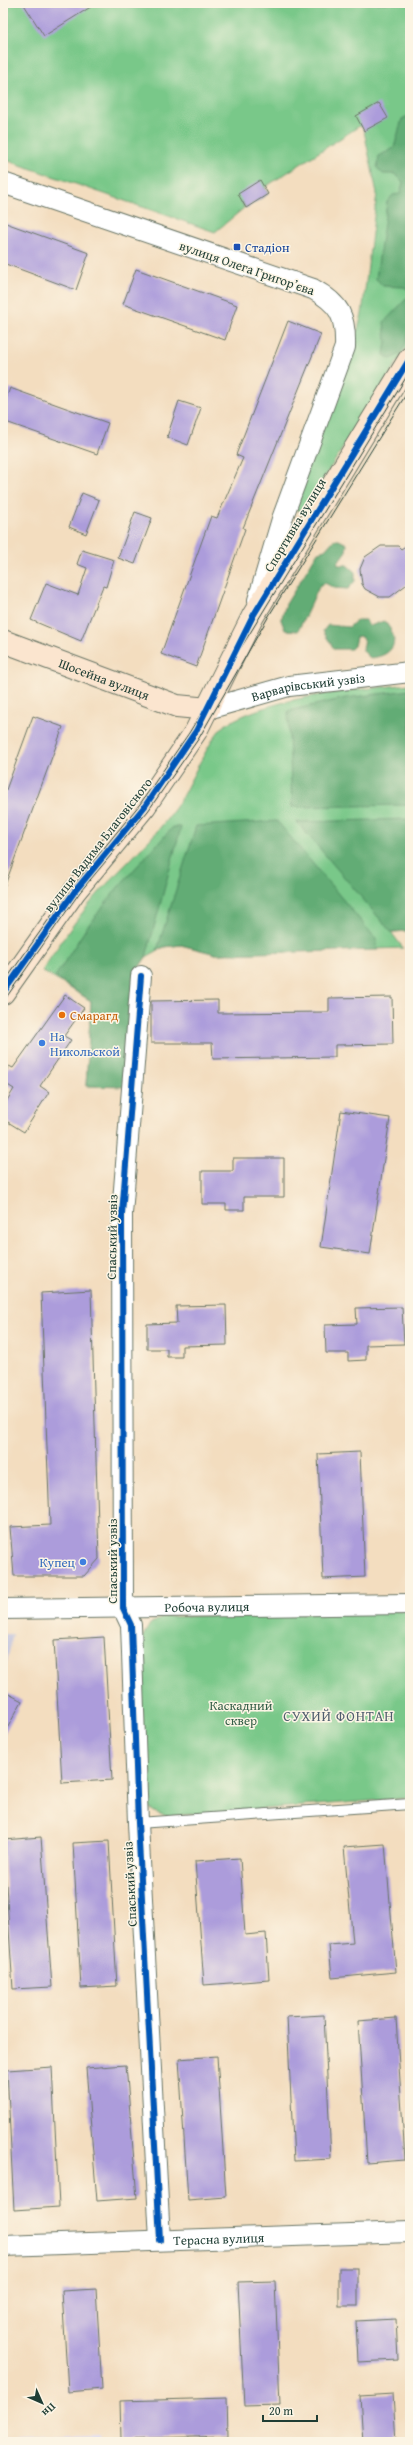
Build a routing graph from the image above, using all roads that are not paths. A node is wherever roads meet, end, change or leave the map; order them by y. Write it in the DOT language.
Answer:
graph roads {
  1 [pos="3,183"];
  2 [pos="410,358"];
  3 [pos="253,616"];
  4 [pos="3,641"];
  5 [pos="410,672"];
  6 [pos="208,709"];
  7 [pos="141,976"];
  8 [pos="3,993"];
  9 [pos="410,1604"];
  10 [pos="123,1608"];
  11 [pos="3,1609"];
  12 [pos="410,1804"];
  13 [pos="138,1823"];
  14 [pos="410,2232"];
  15 [pos="160,2240"];
  16 [pos="3,2246"];
  1 -- 3 [label="street, вулиця Олега Григорʼєва"];
  2 -- 3 [label="street, Спортивна вулиця"];
  3 -- 6 [label="street, Спортивна вулиця"];
  4 -- 6 [label="street, Шосейна вулиця"];
  5 -- 6 [label="street, Варварівський узвіз"];
  6 -- 8 [label="street, вулиця Вадима Благовісного"];
  7 -- 10 [label="street, Спаський узвіз"];
  9 -- 10 [label="street, Робоча вулиця"];
  10 -- 11 [label="street, Робоча вулиця"];
  10 -- 13 [label="street, Спаський узвіз"];
  12 -- 13 [label="lane"];
  13 -- 15 [label="street, Спаський узвіз"];
  14 -- 15 [label="street, Терасна вулиця"];
  15 -- 16 [label="street, Терасна вулиця"];
}
